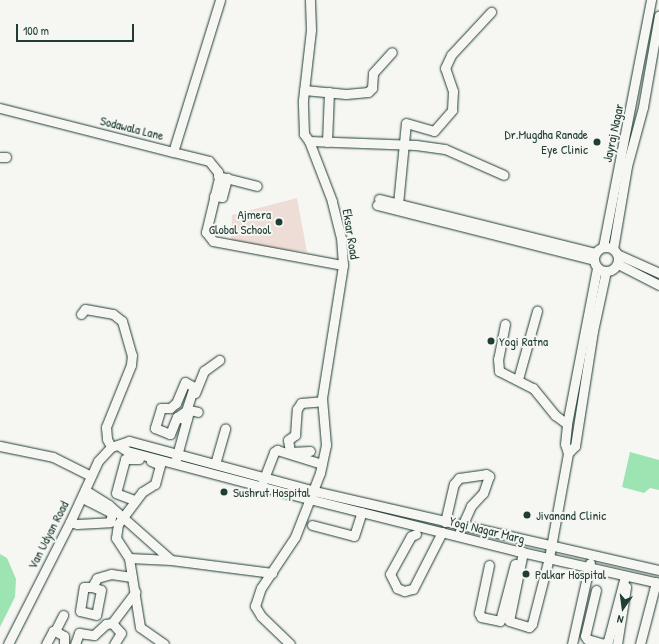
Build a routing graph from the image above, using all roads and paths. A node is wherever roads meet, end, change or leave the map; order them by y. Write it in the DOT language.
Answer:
graph roads {
  1 [pos="220,0"];
  2 [pos="310,0"];
  3 [pos="653,7"];
  4 [pos="491,12"];
  5 [pos="659,15"];
  6 [pos="646,38"];
  7 [pos="657,44"];
  8 [pos="392,52"];
  9 [pos="304,90"];
  10 [pos="329,92"];
  11 [pos="633,104"];
  12 [pos="643,107"];
  13 [pos="0,108"];
  14 [pos="309,141"];
  15 [pos="328,142"];
  16 [pos="629,143"];
  17 [pos="402,144"];
  18 [pos="173,152"];
  19 [pos="504,175"];
  20 [pos="622,175"];
  21 [pos="223,177"];
  22 [pos="257,186"];
  23 [pos="398,204"];
  24 [pos="611,204"];
  25 [pos="621,207"];
  26 [pos="410,210"];
  27 [pos="603,247"];
  28 [pos="616,256"];
  29 [pos="598,263"];
  30 [pos="343,265"];
  31 [pos="659,273"];
  32 [pos="659,285"];
  33 [pos="537,311"];
  34 [pos="80,314"];
  35 [pos="505,324"];
  36 [pos="588,335"];
  37 [pos="218,360"];
  38 [pos="518,379"];
  39 [pos="322,401"];
  40 [pos="177,417"];
  41 [pos="187,420"];
  42 [pos="567,424"];
  43 [pos="224,428"];
  44 [pos="0,446"];
  45 [pos="114,446"];
  46 [pos="310,451"];
  47 [pos="568,453"];
  48 [pos="178,454"];
  49 [pos="175,464"];
  50 [pos="215,464"];
  51 [pos="322,464"];
  52 [pos="91,476"];
  53 [pos="265,477"];
  54 [pos="261,486"];
  55 [pos="85,490"];
  56 [pos="312,495"];
  57 [pos="85,499"];
  58 [pos="134,500"];
  59 [pos="96,501"];
  60 [pos="372,504"];
  61 [pos="107,507"];
  62 [pos="366,513"];
  63 [pos="415,514"];
  64 [pos="123,517"];
  65 [pos="70,522"];
  66 [pos="445,522"];
  67 [pos="312,525"];
  68 [pos="413,525"];
  69 [pos="461,525"];
  70 [pos="442,532"];
  71 [pos="416,534"];
  72 [pos="499,535"];
  73 [pos="458,536"];
  74 [pos="496,546"];
  75 [pos="551,547"];
  76 [pos="520,552"];
  77 [pos="592,556"];
  78 [pos="129,558"];
  79 [pos="549,558"];
  80 [pos="171,560"];
  81 [pos="489,565"];
  82 [pos="589,568"];
  83 [pos="659,570"];
  84 [pos="272,573"];
  85 [pos="627,576"];
  86 [pos="132,577"];
  87 [pos="658,584"];
  88 [pos="92,586"];
  89 [pos="596,590"];
  90 [pos="135,592"];
  91 [pos="579,613"];
  92 [pos="63,615"];
  93 [pos="590,616"];
  94 [pos="112,623"];
  95 [pos="55,631"];
  96 [pos="8,644"];
  97 [pos="46,644"];
  98 [pos="64,644"];
  99 [pos="75,644"];
  100 [pos="114,644"];
  101 [pos="164,644"];
  102 [pos="290,644"];
  103 [pos="572,644"];
  104 [pos="617,644"];
  105 [pos="640,644"];
  106 [pos="645,644"];
  1 -- 18 [label="street, Sodawala Lane"];
  2 -- 9 [label="street, Eksar Road"];
  3 -- 6 [label="street, Jayraj Nagar"];
  4 -- 17 [label="street"];
  5 -- 7 [label="street, Jayraj Nagar"];
  6 -- 7 [label="street"];
  6 -- 11 [label="street, Jayraj Nagar"];
  7 -- 12 [label="street, Jayraj Nagar"];
  8 -- 10 [label="street"];
  9 -- 10 [label="street"];
  9 -- 14 [label="street, Eksar Road"];
  10 -- 15 [label="street"];
  11 -- 12 [label="street"];
  11 -- 16 [label="street, Jayraj Nagar"];
  12 -- 16 [label="street, Jayraj Nagar"];
  13 -- 18 [label="street, Sodawala Lane"];
  14 -- 15 [label="street"];
  14 -- 30 [label="street, Eksar Road"];
  15 -- 17 [label="street"];
  16 -- 20 [label="street, Jayraj Nagar"];
  17 -- 19 [label="street"];
  17 -- 23 [label="street"];
  18 -- 21 [label="street"];
  20 -- 24 [label="street, Jayraj Nagar"];
  20 -- 25 [label="street, Jayraj Nagar"];
  21 -- 22 [label="street"];
  21 -- 30 [label="street"];
  23 -- 26 [label="street"];
  23 -- 26 [label="street"];
  24 -- 25 [label="street"];
  24 -- 27 [label="street, Jayraj Nagar"];
  25 -- 28 [label="street, Jayraj Nagar"];
  26 -- 29 [label="street"];
  27 -- 28 [label="street"];
  27 -- 29 [label="street"];
  28 -- 29 [label="street"];
  28 -- 31 [label="street"];
  28 -- 32 [label="street"];
  29 -- 36 [label="street"];
  30 -- 39 [label="street, Eksar Road"];
  33 -- 38 [label="street"];
  34 -- 45 [label="street"];
  35 -- 38 [label="street"];
  36 -- 42 [label="street"];
  36 -- 47 [label="street"];
  37 -- 41 [label="street"];
  38 -- 42 [label="street"];
  39 -- 46 [label="street"];
  39 -- 51 [label="street, Eksar Road"];
  40 -- 40 [label="street"];
  40 -- 41 [label="street"];
  41 -- 48 [label="street"];
  42 -- 47 [label="street"];
  43 -- 50 [label="street"];
  44 -- 52 [label="street"];
  45 -- 48 [label="street"];
  45 -- 49 [label="street"];
  45 -- 52 [label="street, Van Udyan Road"];
  47 -- 75 [label="street"];
  48 -- 49 [label="street"];
  48 -- 50 [label="street"];
  49 -- 54 [label="street"];
  50 -- 53 [label="street"];
  51 -- 53 [label="street"];
  51 -- 56 [label="street, Eksar Road"];
  52 -- 55 [label="street, Van Udyan Road"];
  53 -- 54 [label="street"];
  53 -- 56 [label="street"];
  54 -- 56 [label="street"];
  55 -- 59 [label="street"];
  55 -- 65 [label="street, Van Udyan Road"];
  56 -- 60 [label="street, Yogi Nagar Marg"];
  56 -- 62 [label="street, Yogi Nagar Marg"];
  56 -- 84 [label="street, Eksar Road"];
  57 -- 59 [label="street"];
  58 -- 58 [label="street"];
  58 -- 64 [label="street"];
  59 -- 61 [label="street"];
  60 -- 62 [label="street"];
  60 -- 63 [label="street, Yogi Nagar Marg"];
  61 -- 64 [label="street"];
  61 -- 65 [label="street"];
  62 -- 67 [label="street"];
  62 -- 68 [label="street, Yogi Nagar Marg"];
  63 -- 66 [label="street, Yogi Nagar Marg"];
  63 -- 68 [label="street"];
  64 -- 78 [label="street"];
  64 -- 80 [label="street"];
  65 -- 96 [label="street, Van Udyan Road"];
  66 -- 69 [label="street, Yogi Nagar Marg"];
  66 -- 69 [label="street"];
  68 -- 70 [label="street, Yogi Nagar Marg"];
  69 -- 72 [label="street, Yogi Nagar Marg"];
  69 -- 73 [label="street"];
  70 -- 71 [label="street"];
  70 -- 73 [label="street, Yogi Nagar Marg"];
  72 -- 74 [label="street"];
  72 -- 75 [label="street, Yogi Nagar Marg"];
  73 -- 74 [label="street, Yogi Nagar Marg"];
  74 -- 76 [label="street, Yogi Nagar Marg"];
  75 -- 77 [label="street, Yogi Nagar Marg"];
  75 -- 79 [label="street"];
  76 -- 79 [label="street, Yogi Nagar Marg"];
  76 -- 79 [label="street"];
  76 -- 81 [label="street"];
  77 -- 82 [label="street"];
  77 -- 83 [label="street, Yogi Nagar Marg"];
  78 -- 80 [label="street"];
  78 -- 86 [label="street"];
  79 -- 82 [label="street, Yogi Nagar Marg"];
  80 -- 84 [label="street"];
  82 -- 85 [label="street, Yogi Nagar Marg"];
  82 -- 91 [label="street"];
  84 -- 102 [label="street, Eksar Road"];
  85 -- 87 [label="street, Yogi Nagar Marg"];
  85 -- 93 [label="street"];
  85 -- 104 [label="street"];
  86 -- 88 [label="street"];
  86 -- 90 [label="street"];
  87 -- 105 [label="street"];
  87 -- 106 [label="street"];
  89 -- 93 [label="street"];
  90 -- 94 [label="street"];
  90 -- 101 [label="street"];
  91 -- 93 [label="street"];
  91 -- 103 [label="street"];
  92 -- 95 [label="street"];
  94 -- 99 [label="street"];
  94 -- 100 [label="street"];
  95 -- 97 [label="street"];
  95 -- 98 [label="street"];
}
